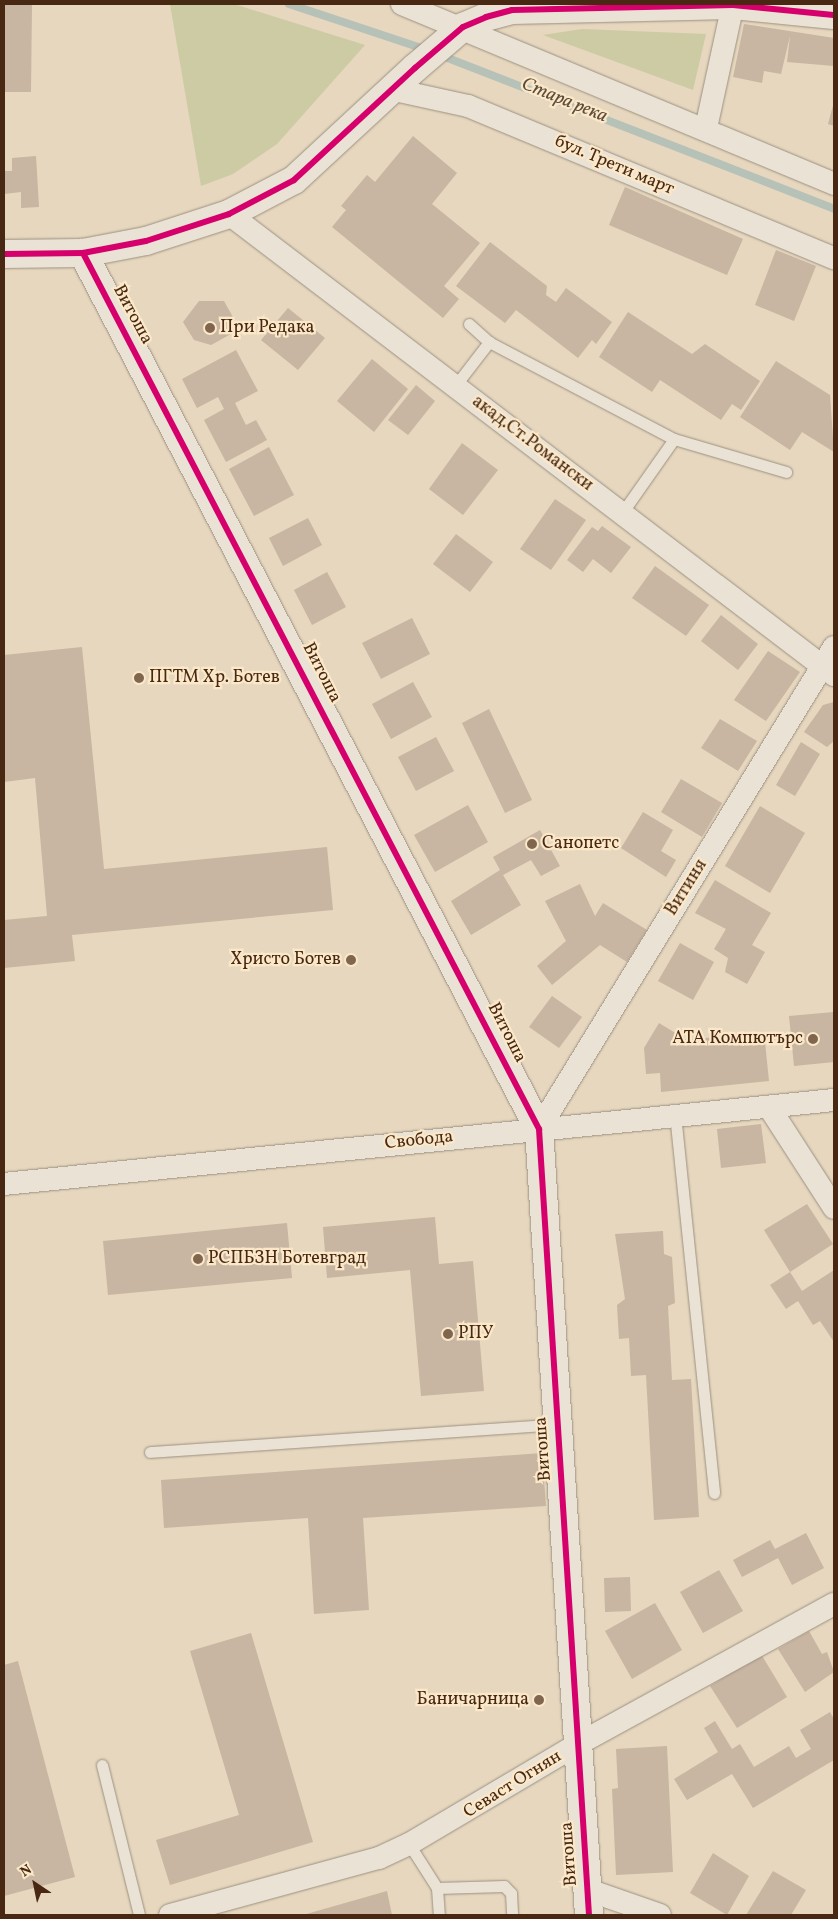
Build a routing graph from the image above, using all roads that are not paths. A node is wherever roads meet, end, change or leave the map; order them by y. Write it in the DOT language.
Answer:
graph roads {
  1 [pos="402,4"];
  2 [pos="733,4"];
  3 [pos="834,15"];
  4 [pos="454,35"];
  5 [pos="390,89"];
  6 [pos="706,128"];
  7 [pos="834,184"];
  8 [pos="229,214"];
  9 [pos="83,253"];
  10 [pos="4,254"];
  11 [pos="834,258"];
  12 [pos="469,324"];
  13 [pos="489,342"];
  14 [pos="455,386"];
  15 [pos="674,439"];
  16 [pos="786,472"];
  17 [pos="622,513"];
  18 [pos="834,647"];
  19 [pos="828,670"];
  20 [pos="834,1100"];
  21 [pos="769,1106"];
  22 [pos="675,1114"];
  23 [pos="539,1128"];
  24 [pos="4,1184"];
  25 [pos="834,1208"];
  26 [pos="558,1424"];
  27 [pos="150,1452"];
  28 [pos="714,1493"];
  29 [pos="834,1604"];
  30 [pos="578,1744"];
  31 [pos="102,1765"];
  32 [pos="409,1844"];
  33 [pos="437,1888"];
  34 [pos="589,1902"];
  35 [pos="139,1915"];
  36 [pos="170,1915"];
  37 [pos="439,1915"];
  38 [pos="512,1915"];
  39 [pos="660,1915"];
  1 -- 4 [label="street"];
  2 -- 3 [label="street"];
  2 -- 4 [label="street"];
  2 -- 6 [label="street"];
  4 -- 5 [label="street"];
  4 -- 6 [label="street"];
  5 -- 8 [label="street"];
  5 -- 11 [label="street, бул. Трети март"];
  6 -- 7 [label="street"];
  8 -- 9 [label="street"];
  8 -- 14 [label="street, акад.Ст.Романски"];
  9 -- 10 [label="street"];
  9 -- 23 [label="street, Витоша"];
  12 -- 13 [label="lane"];
  13 -- 14 [label="lane"];
  13 -- 15 [label="lane"];
  14 -- 17 [label="street, акад.Ст.Романски"];
  15 -- 16 [label="lane"];
  15 -- 17 [label="lane"];
  17 -- 19 [label="street, акад.Ст.Романски"];
  18 -- 19 [label="street, Витиня"];
  19 -- 23 [label="street, Витиня"];
  20 -- 21 [label="street, Свобода"];
  21 -- 22 [label="street, Свобода"];
  21 -- 25 [label="street"];
  22 -- 23 [label="street, Свобода"];
  22 -- 28 [label="lane"];
  23 -- 24 [label="street, Свобода"];
  23 -- 26 [label="street, Витоша"];
  26 -- 27 [label="lane"];
  26 -- 30 [label="street, Витоша"];
  29 -- 30 [label="street, Севаст Огнян"];
  30 -- 32 [label="street, Севаст Огнян"];
  30 -- 34 [label="street, Витоша"];
  31 -- 35 [label="lane"];
  32 -- 33 [label="lane"];
  32 -- 36 [label="street, Севаст Огнян"];
  33 -- 37 [label="lane"];
  33 -- 38 [label="lane"];
  34 -- 39 [label="street"];
}
